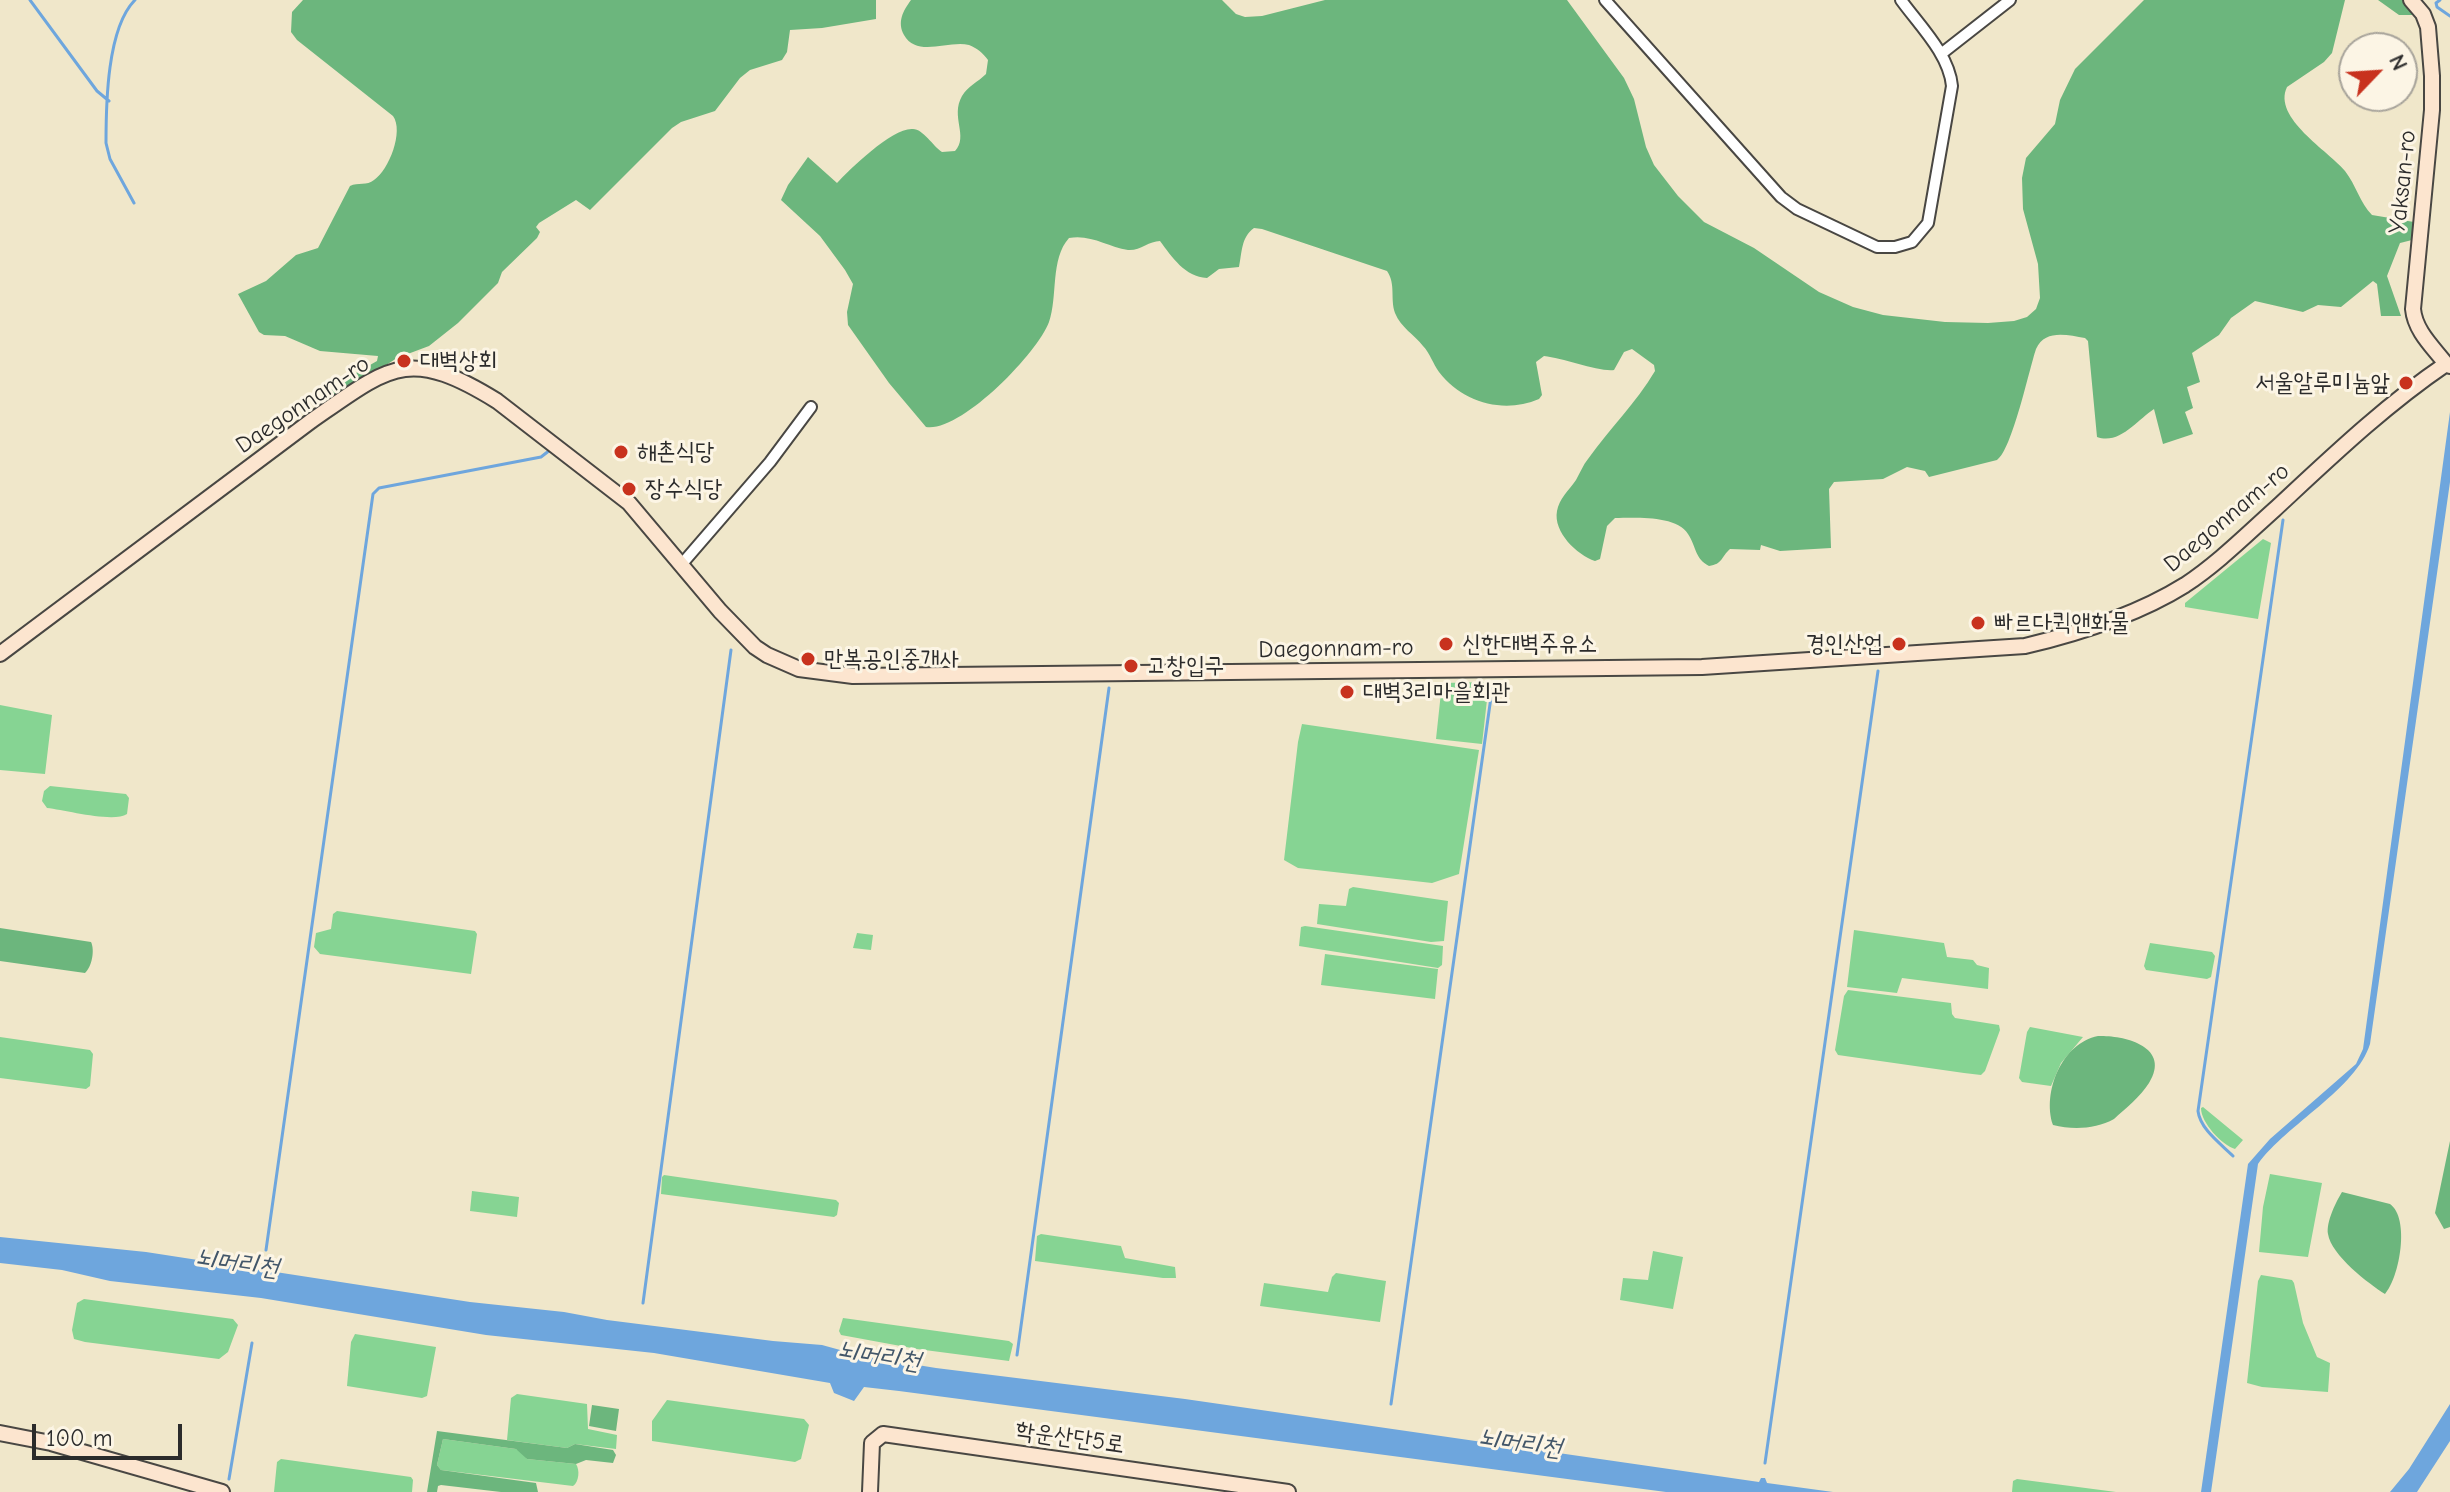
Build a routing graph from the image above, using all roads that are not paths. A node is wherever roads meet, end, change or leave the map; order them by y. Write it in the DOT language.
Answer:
graph roads {
  1 [pos="1605,0"];
  2 [pos="1901,0"];
  3 [pos="2010,0"];
  4 [pos="2411,0"];
  5 [pos="1941,54"];
  6 [pos="2448,365"];
  7 [pos="811,407"];
  8 [pos="681,565"];
  9 [pos="0,654"];
  10 [pos="0,1433"];
  11 [pos="1244,1489"];
  12 [pos="222,1492"];
  13 [pos="870,1492"];
  14 [pos="1288,1492"];
  1 -- 5 [label="street"];
  2 -- 5 [label="street"];
  3 -- 5 [label="street"];
  4 -- 6 [label="street, Yaksan-ro"];
  6 -- 8 [label="street, Daegonnam-ro"];
  7 -- 8 [label="street"];
  8 -- 9 [label="street, Daegonnam-ro"];
  10 -- 12 [label="street"];
  11 -- 13 [label="street, 학운산단5로"];
  11 -- 14 [label="street, 학운산단5로"];
}
